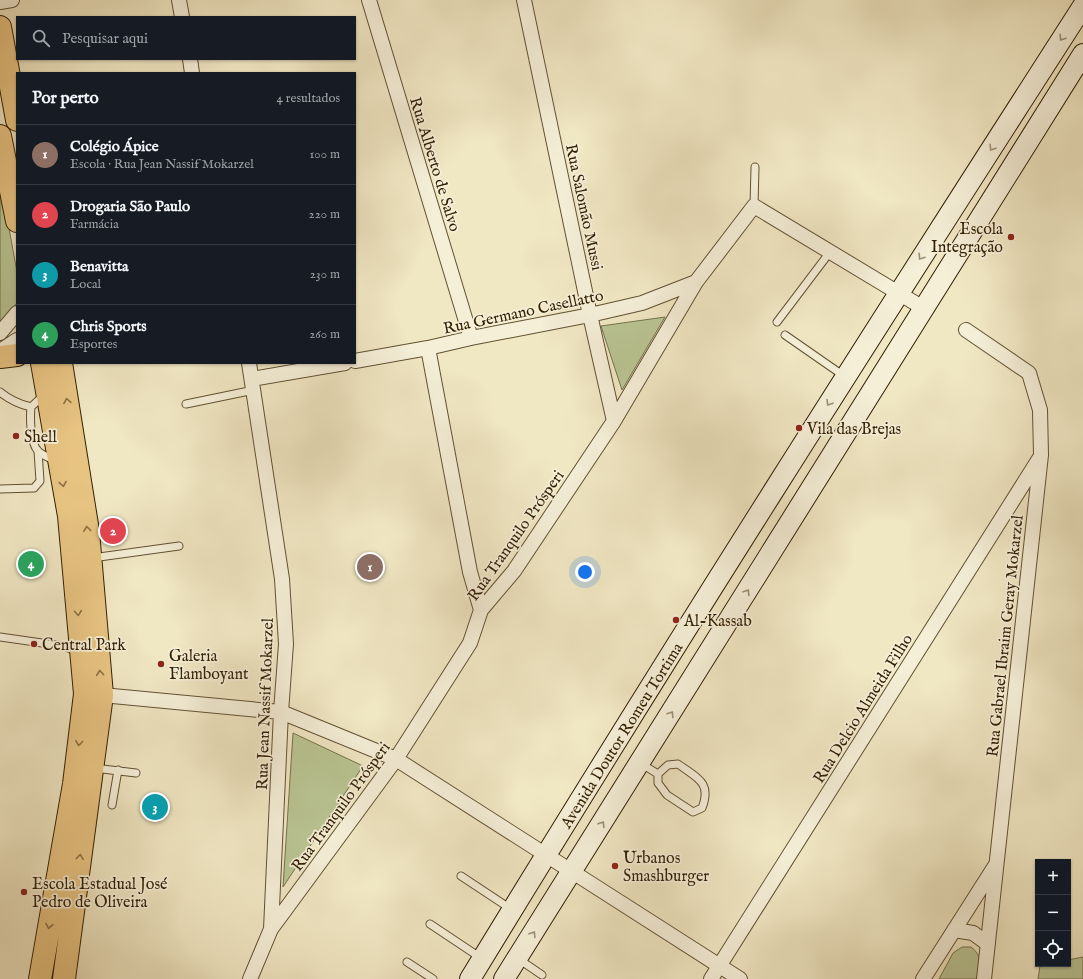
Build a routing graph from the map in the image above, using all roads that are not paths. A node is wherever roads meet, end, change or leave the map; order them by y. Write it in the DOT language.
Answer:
graph roads {
  1 [pos="12,0"];
  2 [pos="179,0"];
  3 [pos="369,0"];
  4 [pos="524,0"];
  5 [pos="0,2"];
  6 [pos="1083,6"];
  7 [pos="182,16"];
  8 [pos="0,27"];
  9 [pos="1083,54"];
  10 [pos="190,60"];
  11 [pos="192,72"];
  12 [pos="16,115"];
  13 [pos="0,136"];
  14 [pos="755,167"];
  15 [pos="754,206"];
  16 [pos="16,217"];
  17 [pos="830,252"];
  18 [pos="696,282"];
  19 [pos="898,293"];
  20 [pos="925,309"];
  21 [pos="16,315"];
  22 [pos="590,316"];
  23 [pos="777,322"];
  24 [pos="966,330"];
  25 [pos="0,333"];
  26 [pos="785,335"];
  27 [pos="471,338"];
  28 [pos="16,341"];
  29 [pos="428,348"];
  30 [pos="0,351"];
  31 [pos="16,355"];
  32 [pos="0,357"];
  33 [pos="356,361"];
  34 [pos="42,364"];
  35 [pos="60,364"];
  36 [pos="249,364"];
  37 [pos="341,364"];
  38 [pos="845,377"];
  39 [pos="253,385"];
  40 [pos="0,392"];
  41 [pos="47,392"];
  42 [pos="186,404"];
  43 [pos="31,407"];
  44 [pos="614,421"];
  45 [pos="38,452"];
  46 [pos="1041,455"];
  47 [pos="60,463"];
  48 [pos="0,489"];
  49 [pos="179,546"];
  50 [pos="90,558"];
  51 [pos="481,610"];
  52 [pos="0,637"];
  53 [pos="81,652"];
  54 [pos="102,695"];
  55 [pos="281,712"];
  56 [pos="396,759"];
  57 [pos="640,763"];
  58 [pos="92,768"];
  59 [pos="118,770"];
  60 [pos="136,773"];
  61 [pos="658,774"];
  62 [pos="112,805"];
  63 [pos="545,855"];
  64 [pos="997,863"];
  65 [pos="572,872"];
  66 [pos="461,876"];
  67 [pos="512,910"];
  68 [pos="430,924"];
  69 [pos="271,929"];
  70 [pos="954,930"];
  71 [pos="988,944"];
  72 [pos="517,958"];
  73 [pos="482,959"];
  74 [pos="407,962"];
  75 [pos="719,966"];
  76 [pos="542,975"];
  77 [pos="40,979"];
  78 [pos="64,979"];
  79 [pos="250,979"];
  80 [pos="433,979"];
  81 [pos="470,979"];
  82 [pos="504,979"];
  83 [pos="711,979"];
  84 [pos="740,979"];
  85 [pos="923,979"];
  86 [pos="984,979"];
  1 -- 5 [label="street"];
  2 -- 7 [label="street"];
  3 -- 27 [label="street, Rua Alberto de Salvo"];
  4 -- 22 [label="street, Rua Salomão Mussi"];
  6 -- 19 [label="main road, Avenida Doutor Romeu Tortima, one-way"];
  8 -- 12 [label="main road"];
  9 -- 20 [label="main road, Avenida Doutor Romeu Tortima"];
  10 -- 11 [label="street"];
  13 -- 16 [label="main road"];
  14 -- 15 [label="lane"];
  15 -- 17 [label="street"];
  15 -- 18 [label="street, Rua Tranquilo Prósperi"];
  17 -- 19 [label="street"];
  17 -- 23 [label="lane"];
  18 -- 22 [label="street, Rua Germano Casellatto"];
  18 -- 44 [label="street, Rua Tranquilo Prósperi"];
  19 -- 20 [label="street"];
  19 -- 38 [label="main road, Avenida Doutor Romeu Tortima"];
  57 -- 20 [label="main road, Avenida Doutor Romeu Tortima, one-way"];
  21 -- 25 [label="street"];
  22 -- 27 [label="street, Rua Germano Casellatto"];
  22 -- 44 [label="street, Rua Salomão Mussi"];
  24 -- 46 [label="street, Rua Gabrael Ibraim Geray Mokarzel"];
  26 -- 38 [label="lane"];
  27 -- 29 [label="street, Rua Germano Casellatto"];
  28 -- 30 [label="street"];
  29 -- 33 [label="street, Rua Germano Casellatto"];
  29 -- 51 [label="street"];
  31 -- 32 [label="main road"];
  34 -- 41 [label="main road"];
  50 -- 35 [label="main road, one-way"];
  36 -- 39 [label="street, Rua Jean Nassif Mokarzel"];
  37 -- 39 [label="street"];
  38 -- 63 [label="main road, Avenida Doutor Romeu Tortima, one-way"];
  39 -- 42 [label="lane"];
  39 -- 55 [label="street, Rua Jean Nassif Mokarzel"];
  40 -- 43 [label="lane"];
  41 -- 43 [label="lane"];
  41 -- 47 [label="main road"];
  43 -- 45 [label="lane"];
  44 -- 51 [label="street, Rua Tranquilo Prósperi"];
  45 -- 47 [label="lane"];
  45 -- 48 [label="lane"];
  46 -- 64 [label="street, Rua Gabrael Ibraim Geray Mokarzel"];
  46 -- 75 [label="street, Rua Delcio Almeida Filho"];
  47 -- 53 [label="main road, one-way"];
  49 -- 50 [label="lane"];
  54 -- 50 [label="main road, one-way"];
  51 -- 56 [label="street, Rua Tranquilo Prósperi"];
  52 -- 53 [label="lane"];
  53 -- 77 [label="main road, one-way"];
  54 -- 55 [label="street"];
  54 -- 58 [label="main road"];
  55 -- 56 [label="street"];
  55 -- 69 [label="street, Rua Jean Nassif Mokarzel"];
  56 -- 63 [label="street"];
  56 -- 69 [label="street, Rua Tranquilo Prósperi"];
  57 -- 61 [label="lane"];
  65 -- 57 [label="main road, Avenida Doutor Romeu Tortima, one-way"];
  58 -- 59 [label="lane"];
  78 -- 58 [label="main road, one-way"];
  59 -- 60 [label="lane"];
  59 -- 62 [label="lane"];
  61 -- 61 [label="lane"];
  63 -- 65 [label="street"];
  63 -- 67 [label="main road, Avenida Doutor Romeu Tortima"];
  64 -- 70 [label="street"];
  64 -- 71 [label="street, Rua Gabrael Ibraim Geray Mokarzel"];
  72 -- 65 [label="main road, Avenida Doutor Romeu Tortima, one-way"];
  65 -- 75 [label="street"];
  66 -- 67 [label="lane"];
  67 -- 73 [label="main road, Avenida Doutor Romeu Tortima"];
  68 -- 73 [label="lane"];
  69 -- 79 [label="street, Rua Tranquilo Prósperi"];
  70 -- 71 [label="street"];
  70 -- 85 [label="street"];
  71 -- 86 [label="street, Rua Gabrael Ibraim Geray Mokarzel"];
  72 -- 76 [label="lane"];
  72 -- 82 [label="main road, Avenida Doutor Romeu Tortima"];
  73 -- 81 [label="main road, Avenida Doutor Romeu Tortima"];
  74 -- 80 [label="lane"];
  75 -- 83 [label="street, Rua Delcio Almeida Filho"];
  75 -- 84 [label="street"];
}
